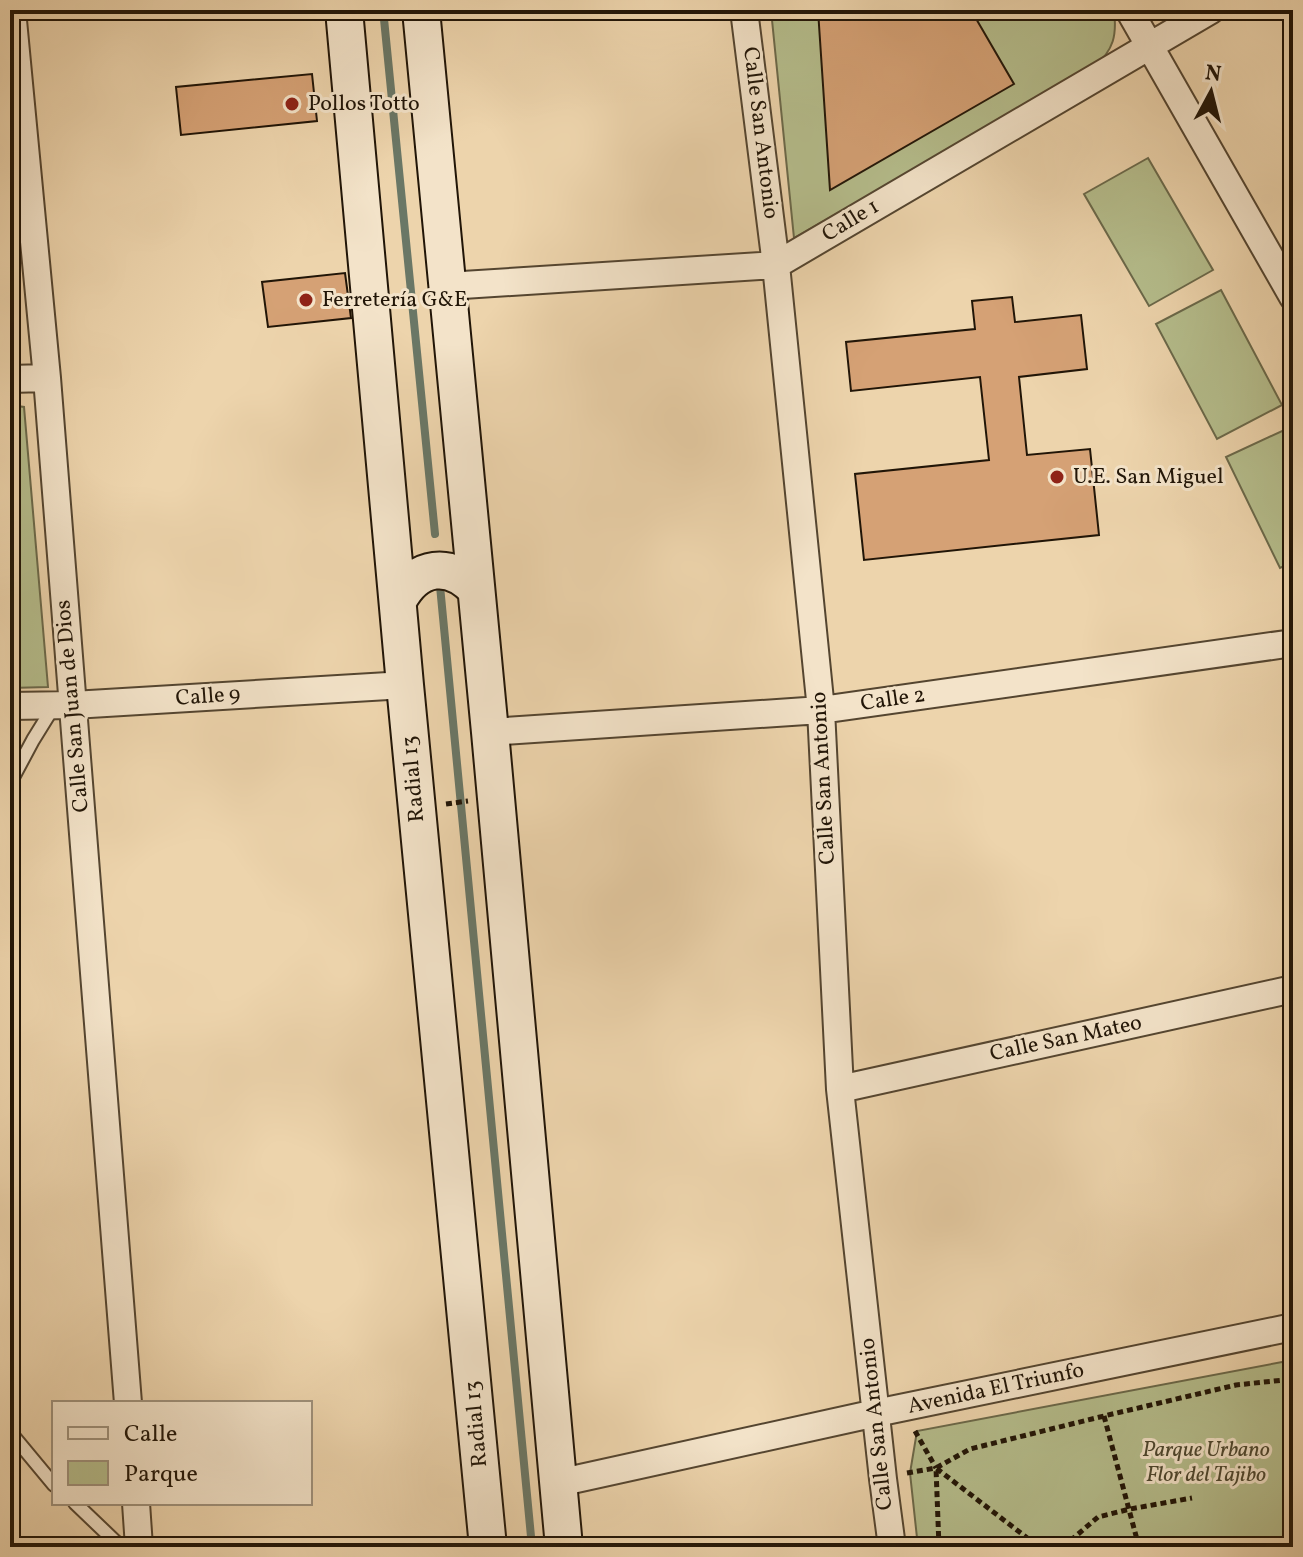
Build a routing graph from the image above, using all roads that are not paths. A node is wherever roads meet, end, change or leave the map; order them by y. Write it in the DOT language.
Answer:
graph roads {
  1 [pos="12,10"];
  2 [pos="344,10"];
  3 [pos="421,10"];
  4 [pos="744,10"];
  5 [pos="1129,10"];
  6 [pos="1211,10"];
  7 [pos="1149,45"];
  8 [pos="776,265"];
  9 [pos="447,286"];
  10 [pos="1293,297"];
  11 [pos="47,378"];
  12 [pos="10,379"];
  13 [pos="470,529"];
  14 [pos="392,533"];
  15 [pos="476,589"];
  16 [pos="399,599"];
  17 [pos="1293,643"];
  18 [pos="405,685"];
  19 [pos="10,706"];
  20 [pos="64,706"];
  21 [pos="821,710"];
  22 [pos="490,732"];
  23 [pos="10,783"];
  24 [pos="1293,989"];
  25 [pos="840,1089"];
  26 [pos="1293,1327"];
  27 [pos="128,1401"];
  28 [pos="876,1413"];
  29 [pos="10,1432"];
  30 [pos="52,1483"];
  31 [pos="558,1483"];
  32 [pos="77,1505"];
  33 [pos="136,1505"];
  34 [pos="121,1547"];
  35 [pos="139,1547"];
  36 [pos="488,1547"];
  37 [pos="564,1547"];
  38 [pos="892,1547"];
  1 -- 11 [label="street, Calle San Juan de Dios"];
  2 -- 14 [label="main road, Radial 13"];
  3 -- 9 [label="main road"];
  4 -- 8 [label="street, Calle San Antonio"];
  5 -- 7 [label="street"];
  6 -- 7 [label="street, Calle 1"];
  7 -- 8 [label="street, Calle 1"];
  7 -- 10 [label="street"];
  8 -- 9 [label="street, Calle 1"];
  8 -- 21 [label="street, Calle San Antonio"];
  9 -- 13 [label="main road"];
  11 -- 12 [label="street"];
  11 -- 20 [label="street, Calle San Juan de Dios"];
  13 -- 14 [label="main road"];
  13 -- 15 [label="main road"];
  14 -- 16 [label="main road, Radial 13"];
  15 -- 16 [label="main road"];
  15 -- 22 [label="main road"];
  16 -- 18 [label="main road, Radial 13"];
  17 -- 21 [label="street, Calle 2"];
  18 -- 20 [label="street, Calle 9"];
  18 -- 36 [label="main road, Radial 13"];
  19 -- 20 [label="street, Calle 9"];
  20 -- 23 [label="lane"];
  20 -- 27 [label="street, Calle San Juan de Dios"];
  21 -- 22 [label="street, Calle 2"];
  21 -- 25 [label="street, Calle San Antonio"];
  22 -- 31 [label="main road"];
  24 -- 25 [label="street, Calle San Mateo"];
  25 -- 28 [label="street, Calle San Antonio"];
  26 -- 28 [label="street, Avenida El Triunfo"];
  28 -- 31 [label="street, Avenida El Triunfo"];
  28 -- 38 [label="street, Calle San Antonio"];
  29 -- 30 [label="lane"];
  31 -- 37 [label="main road"];
  32 -- 34 [label="lane"];
  33 -- 35 [label="street"];
}
